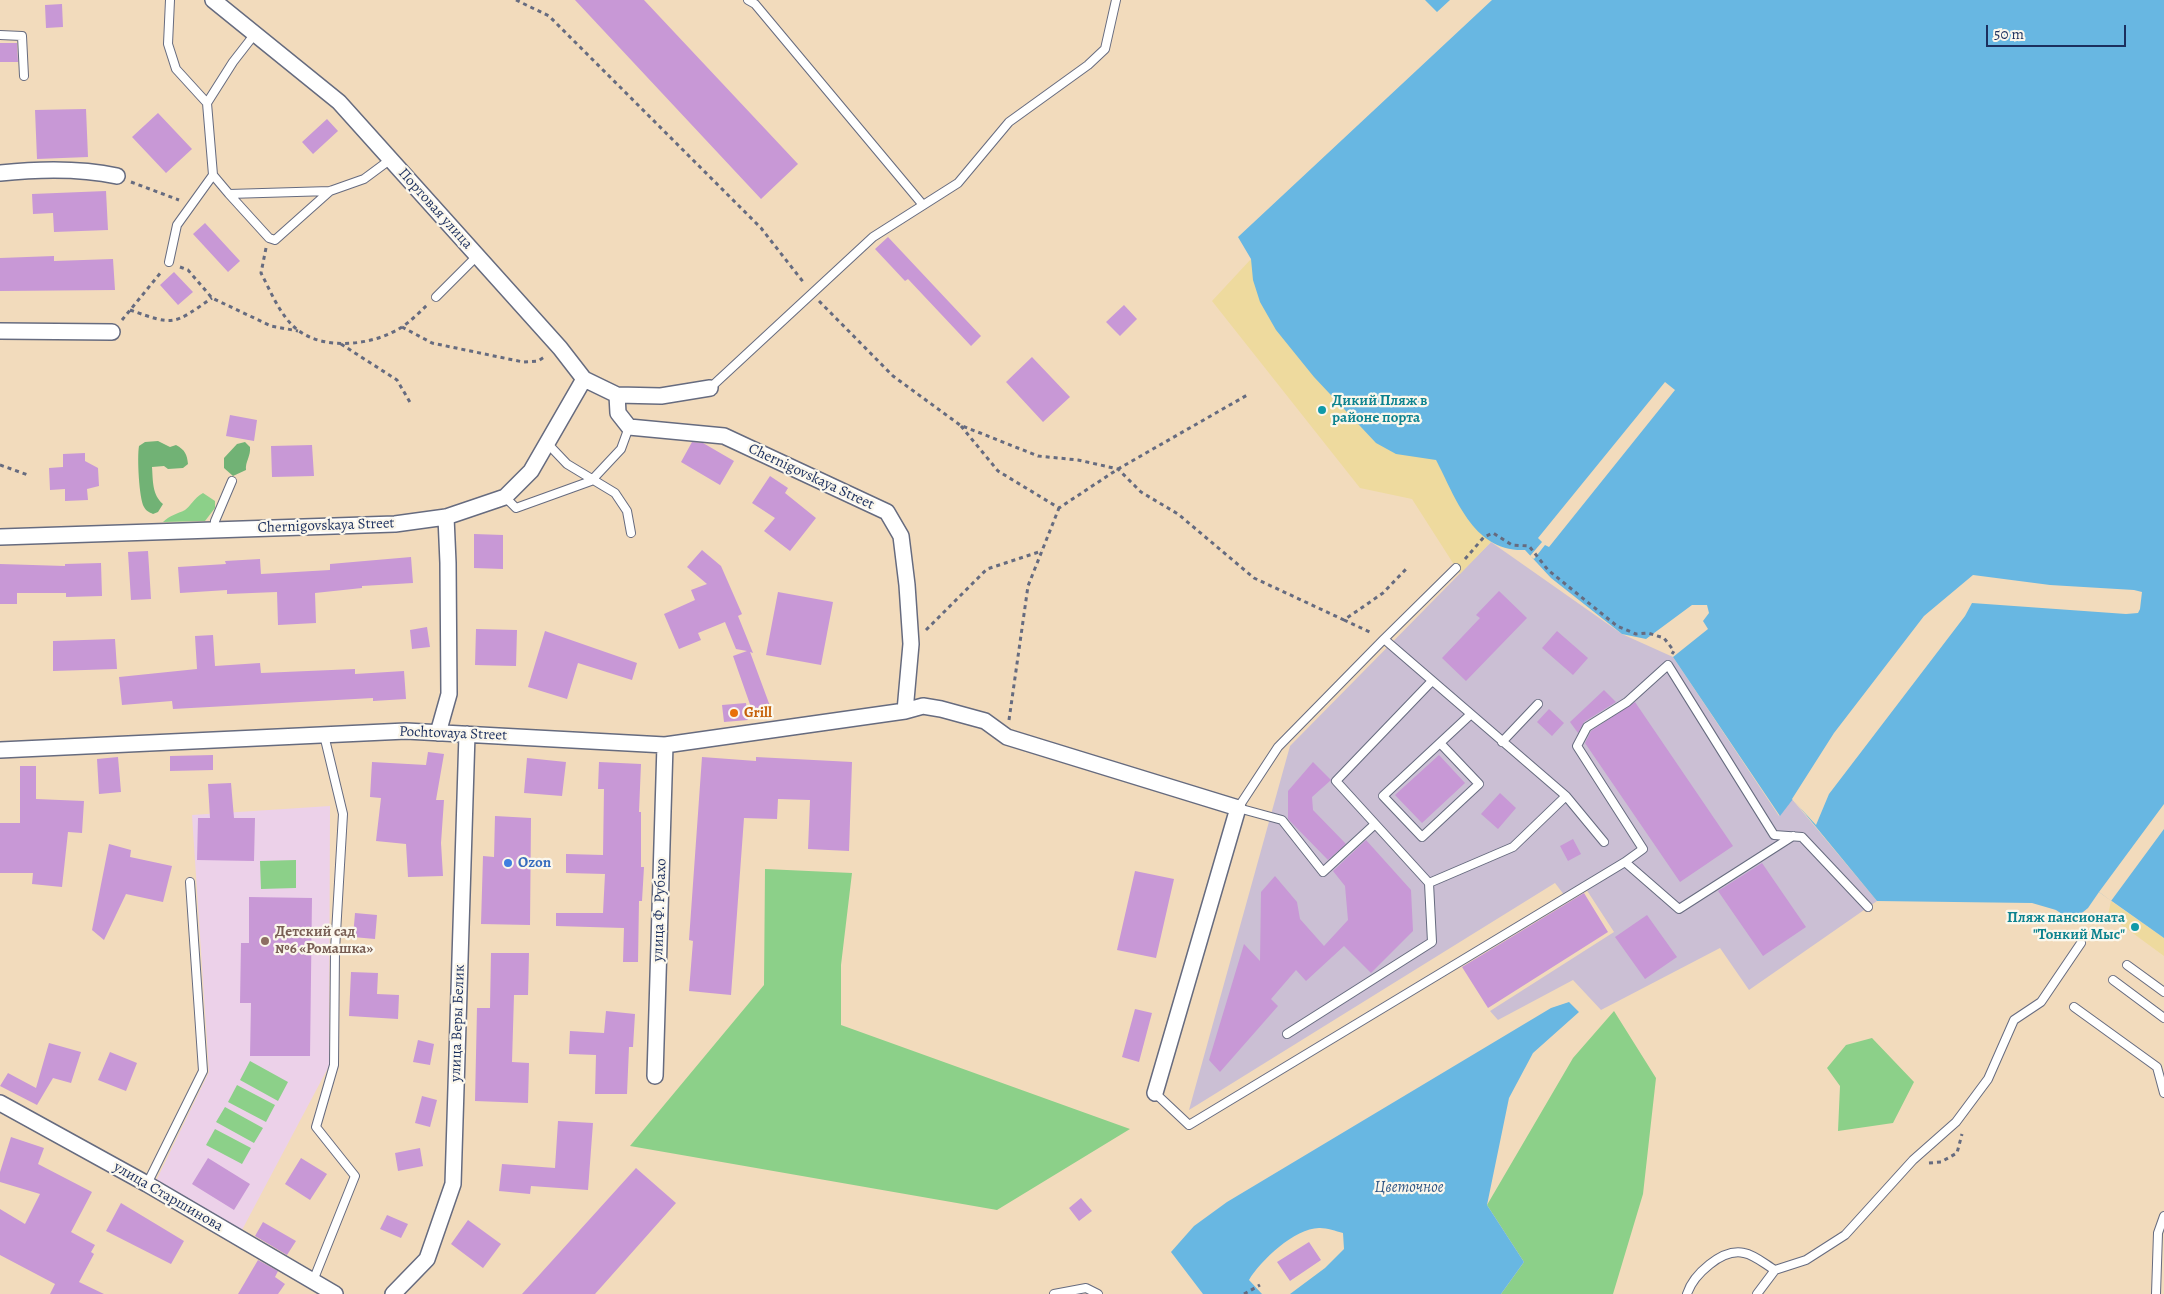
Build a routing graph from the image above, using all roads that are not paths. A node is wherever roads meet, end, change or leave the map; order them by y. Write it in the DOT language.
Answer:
graph roads {
  1 [pos="170,0"];
  2 [pos="213,0"];
  3 [pos="748,0"];
  4 [pos="1116,0"];
  5 [pos="0,35"];
  6 [pos="254,35"];
  7 [pos="24,76"];
  8 [pos="207,103"];
  9 [pos="391,159"];
  10 [pos="0,173"];
  11 [pos="213,175"];
  12 [pos="117,176"];
  13 [pos="330,191"];
  14 [pos="229,194"];
  15 [pos="923,205"];
  16 [pos="477,256"];
  17 [pos="169,262"];
  18 [pos="436,297"];
  19 [pos="0,331"];
  20 [pos="112,332"];
  21 [pos="584,380"];
  22 [pos="710,388"];
  23 [pos="617,395"];
  24 [pos="629,427"];
  25 [pos="547,443"];
  26 [pos="232,481"];
  27 [pos="591,481"];
  28 [pos="506,497"];
  29 [pos="446,517"];
  30 [pos="214,531"];
  31 [pos="631,533"];
  32 [pos="0,537"];
  33 [pos="1456,568"];
  34 [pos="1384,639"];
  35 [pos="1431,682"];
  36 [pos="1538,704"];
  37 [pos="905,712"];
  38 [pos="1470,715"];
  39 [pos="438,733"];
  40 [pos="467,734"];
  41 [pos="324,735"];
  42 [pos="1502,742"];
  43 [pos="1440,743"];
  44 [pos="665,745"];
  45 [pos="0,750"];
  46 [pos="1566,796"];
  47 [pos="1238,808"];
  48 [pos="1374,825"];
  49 [pos="1792,836"];
  50 [pos="1604,842"];
  51 [pos="1625,862"];
  52 [pos="190,882"];
  53 [pos="1429,883"];
  54 [pos="1868,907"];
  55 [pos="2081,943"];
  56 [pos="2127,965"];
  57 [pos="2113,980"];
  58 [pos="2164,992"];
  59 [pos="2074,1006"];
  60 [pos="2164,1018"];
  61 [pos="1288,1034"];
  62 [pos="655,1076"];
  63 [pos="1155,1093"];
  64 [pos="2164,1093"];
  65 [pos="0,1103"];
  66 [pos="147,1184"];
  67 [pos="2164,1216"];
  68 [pos="1775,1270"];
  69 [pos="313,1281"];
  70 [pos="335,1294"];
  71 [pos="394,1294"];
  72 [pos="1054,1294"];
  73 [pos="1098,1294"];
  74 [pos="1687,1294"];
  75 [pos="1757,1294"];
  76 [pos="2156,1294"];
  1 -- 8 [label="lane"];
  2 -- 6 [label="street, Портовая улица"];
  3 -- 15 [label="lane"];
  4 -- 15 [label="lane"];
  5 -- 7 [label="lane"];
  6 -- 8 [label="lane"];
  6 -- 9 [label="street, Портовая улица"];
  8 -- 11 [label="lane"];
  9 -- 13 [label="lane"];
  9 -- 16 [label="street, Портовая улица"];
  10 -- 12 [label="street"];
  11 -- 14 [label="lane"];
  11 -- 17 [label="lane"];
  13 -- 14 [label="lane"];
  13 -- 14 [label="lane"];
  15 -- 22 [label="lane"];
  16 -- 18 [label="lane"];
  16 -- 21 [label="street, Портовая улица"];
  19 -- 20 [label="street"];
  21 -- 23 [label="street, Портовая улица"];
  21 -- 25 [label="street, Chernigovskaya Street"];
  22 -- 23 [label="street, Портовая улица"];
  23 -- 24 [label="street"];
  24 -- 27 [label="lane"];
  24 -- 37 [label="street, Chernigovskaya Street"];
  25 -- 27 [label="lane"];
  25 -- 28 [label="street, Chernigovskaya Street"];
  26 -- 30 [label="lane"];
  27 -- 28 [label="lane"];
  27 -- 31 [label="lane"];
  28 -- 29 [label="street, Chernigovskaya Street"];
  29 -- 30 [label="street, Chernigovskaya Street"];
  29 -- 39 [label="street"];
  30 -- 32 [label="street, Chernigovskaya Street"];
  33 -- 34 [label="lane"];
  34 -- 35 [label="lane"];
  34 -- 47 [label="lane"];
  35 -- 38 [label="lane"];
  35 -- 48 [label="lane"];
  36 -- 42 [label="lane"];
  37 -- 44 [label="street, Pochtovaya Street"];
  37 -- 47 [label="street, Pochtovaya Street"];
  38 -- 42 [label="lane"];
  38 -- 43 [label="lane"];
  39 -- 40 [label="street, Pochtovaya Street"];
  39 -- 41 [label="street, Pochtovaya Street"];
  40 -- 44 [label="street, Pochtovaya Street"];
  40 -- 71 [label="street, улица Веры Белик"];
  41 -- 45 [label="street, Pochtovaya Street"];
  41 -- 69 [label="lane"];
  42 -- 46 [label="lane"];
  43 -- 43 [label="lane"];
  44 -- 62 [label="street, улица Ф. Рубахо"];
  46 -- 50 [label="lane"];
  46 -- 53 [label="lane"];
  47 -- 48 [label="lane"];
  47 -- 63 [label="street"];
  48 -- 53 [label="lane"];
  49 -- 51 [label="lane"];
  49 -- 51 [label="lane"];
  49 -- 54 [label="lane"];
  51 -- 63 [label="lane"];
  52 -- 66 [label="lane"];
  53 -- 61 [label="lane"];
  55 -- 68 [label="lane"];
  56 -- 58 [label="lane"];
  57 -- 60 [label="lane"];
  59 -- 64 [label="lane"];
  65 -- 66 [label="street, улица Старшинова"];
  66 -- 69 [label="street, улица Старшинова"];
  67 -- 76 [label="lane"];
  68 -- 74 [label="lane"];
  68 -- 75 [label="lane"];
  69 -- 70 [label="street, улица Старшинова"];
  72 -- 73 [label="lane"];
}
